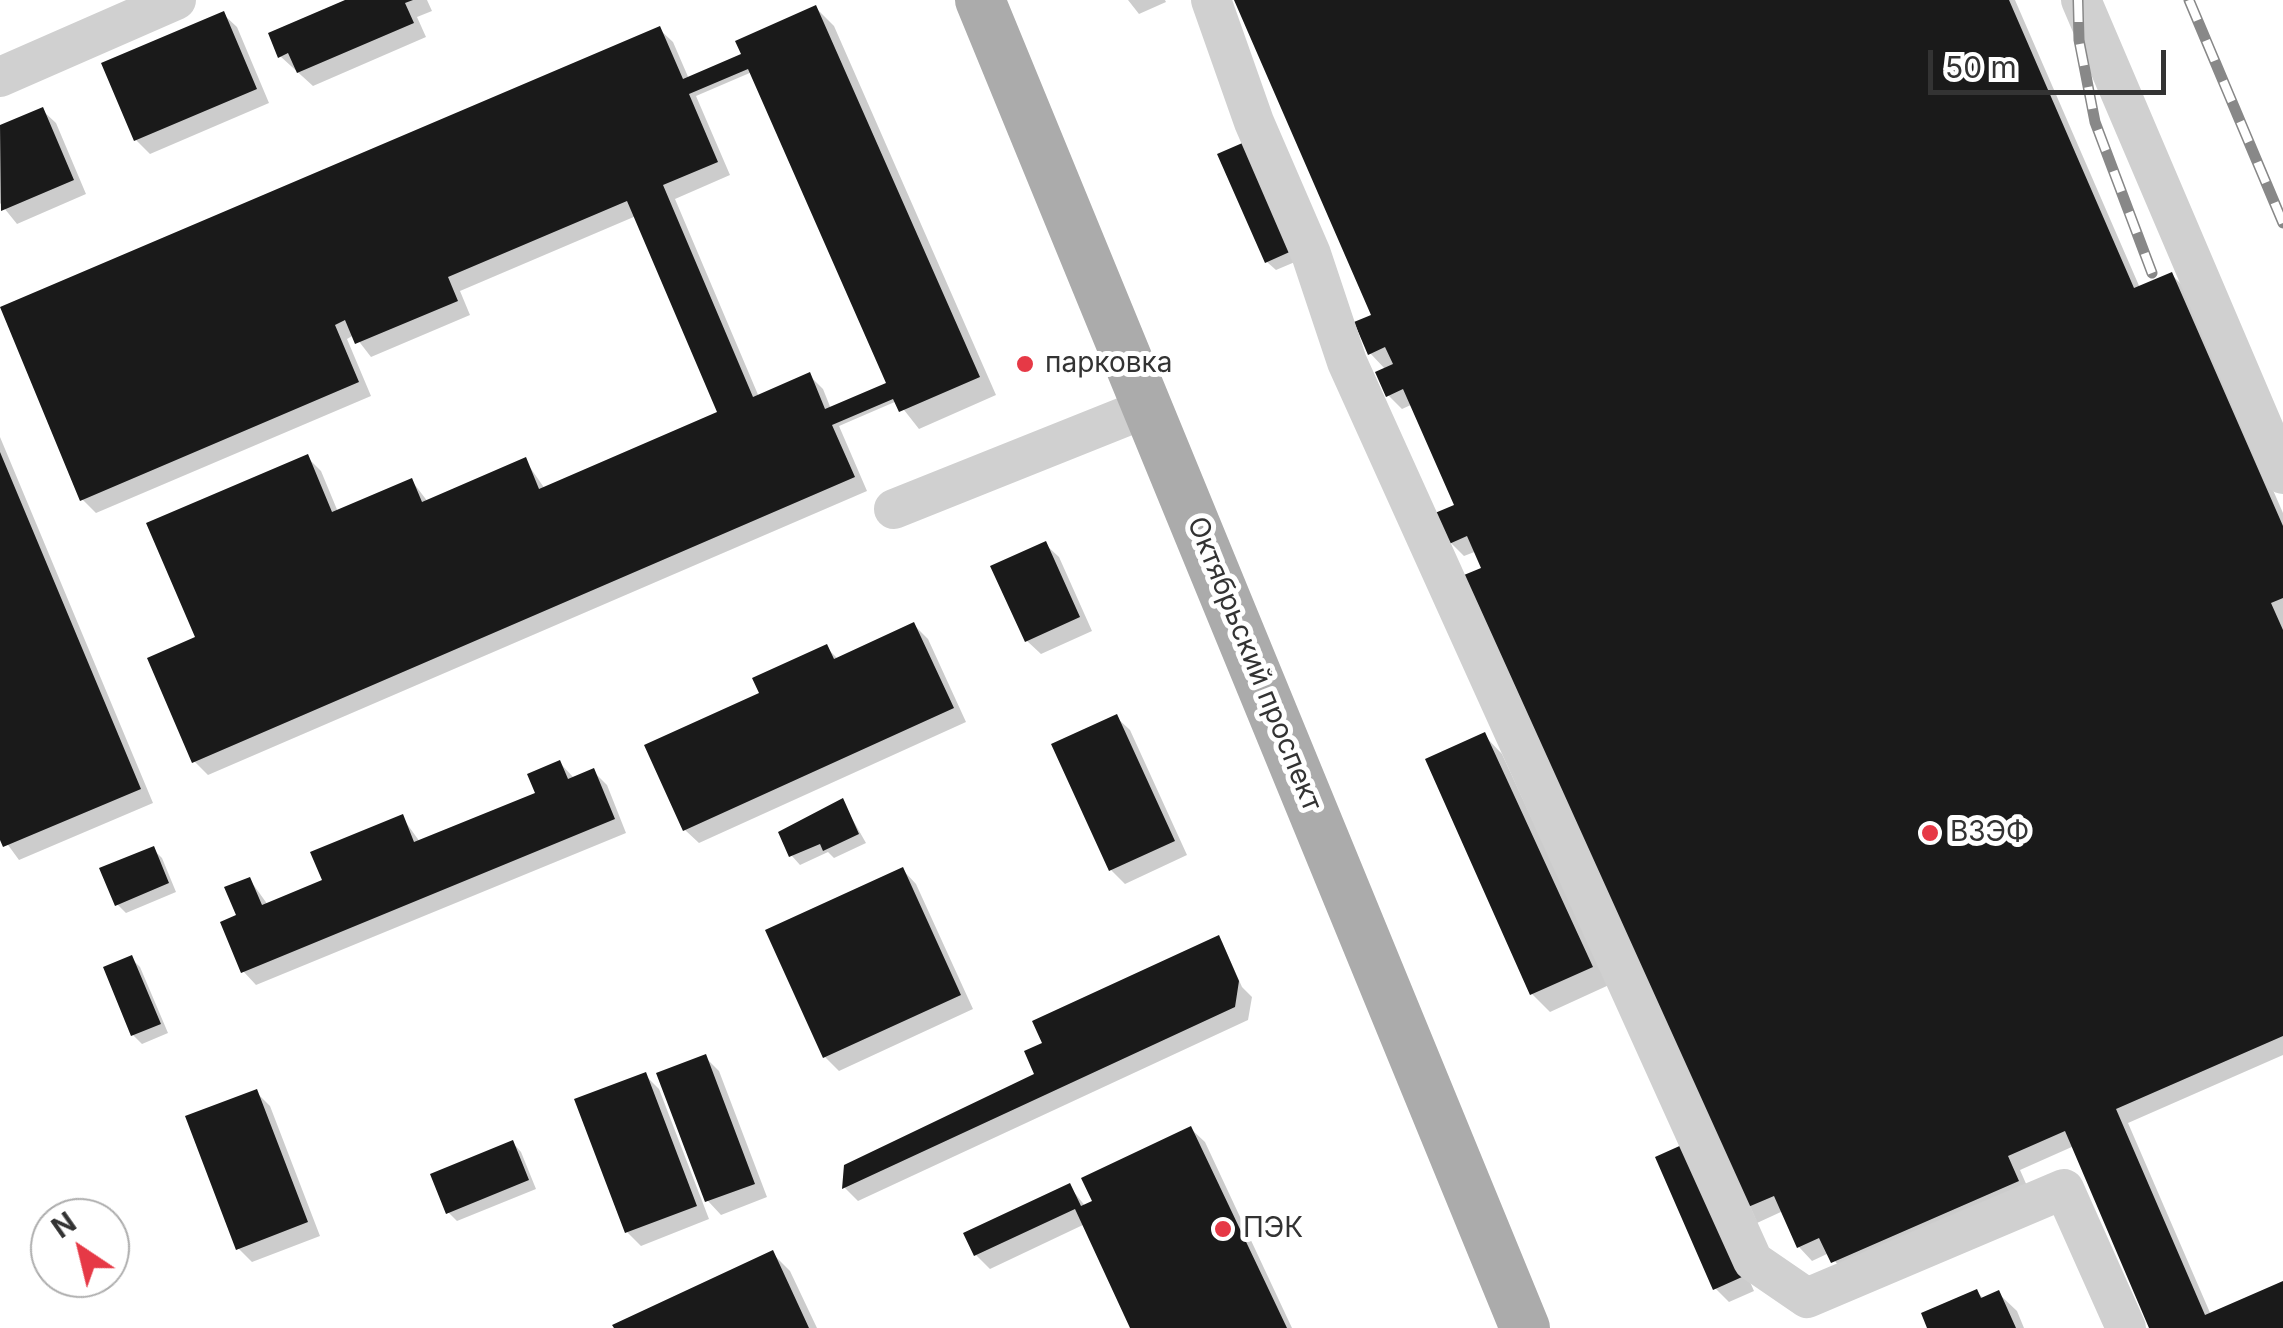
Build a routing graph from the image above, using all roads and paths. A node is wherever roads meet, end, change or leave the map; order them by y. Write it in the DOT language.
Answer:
graph roads {
  1 [pos="176,0"];
  2 [pos="980,0"];
  3 [pos="1211,0"];
  4 [pos="2081,0"];
  5 [pos="0,76"];
  6 [pos="1148,407"];
  7 [pos="2283,474"];
  8 [pos="894,510"];
  9 [pos="1801,1313"];
  10 [pos="1525,1328"];
  11 [pos="2126,1328"];
  1 -- 5 [label="street"];
  2 -- 6 [label="main road, Октябрьский проспект"];
  3 -- 9 [label="street"];
  4 -- 7 [label="street"];
  6 -- 8 [label="street"];
  6 -- 10 [label="main road, Октябрьский проспект"];
  9 -- 11 [label="street"];
}
